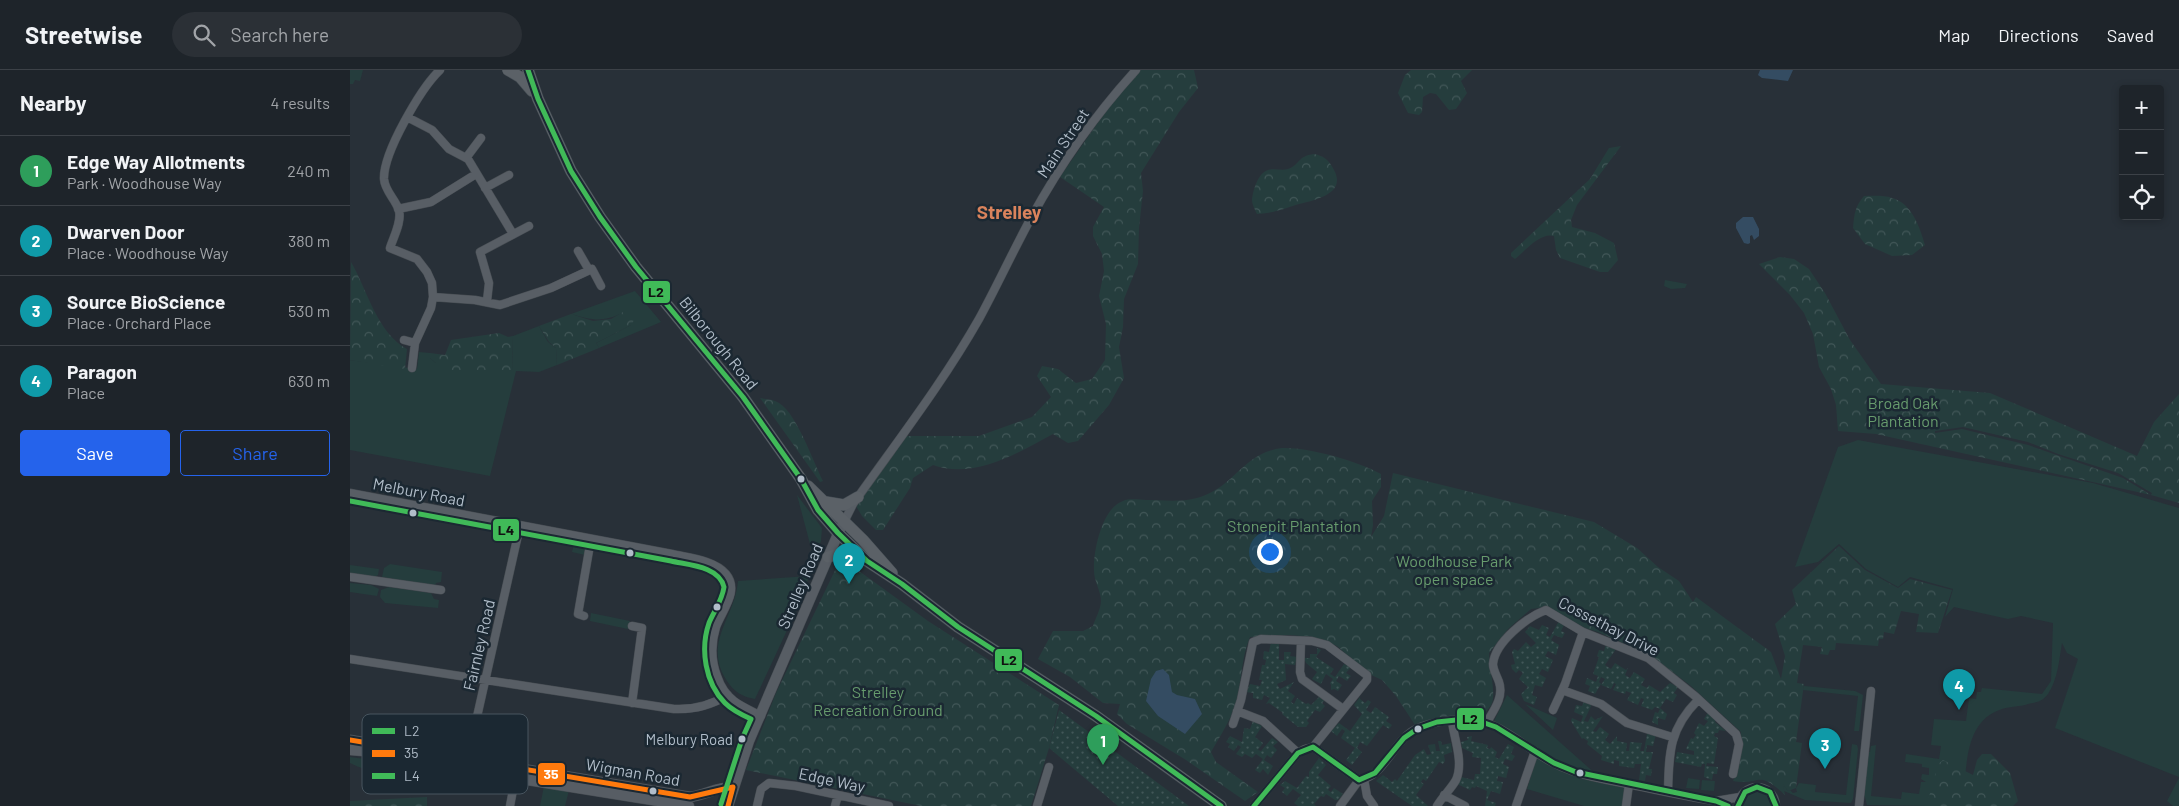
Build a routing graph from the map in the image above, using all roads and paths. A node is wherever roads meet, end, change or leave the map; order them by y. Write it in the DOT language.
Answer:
graph roads {
  1 [pos="440,70"];
  2 [pos="508,70"];
  3 [pos="528,70"];
  4 [pos="1136,70"];
  5 [pos="538,99"];
  6 [pos="407,117"];
  7 [pos="481,138"];
  8 [pos="466,158"];
  9 [pos="476,174"];
  10 [pos="509,175"];
  11 [pos="484,188"];
  12 [pos="398,209"];
  13 [pos="529,226"];
  14 [pos="513,234"];
  15 [pos="578,251"];
  16 [pos="589,270"];
  17 [pos="601,286"];
  18 [pos="433,297"];
  19 [pos="487,301"];
  20 [pos="404,340"];
  21 [pos="415,343"];
  22 [pos="964,343"];
  23 [pos="412,368"];
  24 [pos="801,479"];
  25 [pos="350,493"];
  26 [pos="858,497"];
  27 [pos="826,502"];
  28 [pos="844,522"];
  29 [pos="520,526"];
  30 [pos="838,533"];
  31 [pos="591,539"];
  32 [pos="828,557"];
  33 [pos="867,561"];
  34 [pos="350,578"];
  35 [pos="902,584"];
  36 [pos="441,590"];
  37 [pos="584,616"];
  38 [pos="632,626"];
  39 [pos="1583,632"];
  40 [pos="1301,641"];
  41 [pos="350,659"];
  42 [pos="485,681"];
  43 [pos="1562,690"];
  44 [pos="1871,691"];
  45 [pos="728,695"];
  46 [pos="1698,700"];
  47 [pos="632,703"];
  48 [pos="1344,709"];
  49 [pos="1553,710"];
  50 [pos="1237,711"];
  51 [pos="478,714"];
  52 [pos="761,716"];
  53 [pos="1452,721"];
  54 [pos="1487,722"];
  55 [pos="1233,724"];
  56 [pos="1672,737"];
  57 [pos="1313,748"];
  58 [pos="1535,751"];
  59 [pos="1298,753"];
  60 [pos="1049,767"];
  61 [pos="528,769"];
  62 [pos="1733,774"];
  63 [pos="528,780"];
  64 [pos="1361,780"];
  65 [pos="1629,784"];
  66 [pos="733,787"];
  67 [pos="1668,792"];
  68 [pos="838,795"];
  69 [pos="1444,795"];
  70 [pos="1740,796"];
  71 [pos="1716,801"];
  72 [pos="689,806"];
  73 [pos="728,806"];
  74 [pos="757,806"];
  75 [pos="835,806"];
  76 [pos="889,806"];
  77 [pos="1037,806"];
  78 [pos="1221,806"];
  79 [pos="1254,806"];
  80 [pos="1340,806"];
  81 [pos="1374,806"];
  82 [pos="1437,806"];
  83 [pos="1465,806"];
  84 [pos="1516,806"];
  85 [pos="1626,806"];
  86 [pos="1728,806"];
  87 [pos="1738,806"];
  88 [pos="1776,806"];
  89 [pos="1858,806"];
  1 -- 6 [label="street"];
  2 -- 5 [label="main road, Bilborough Road"];
  3 -- 5 [label="main road, Bilborough Road"];
  4 -- 22 [label="street, Main Street"];
  5 -- 24 [label="main road, Bilborough Road"];
  6 -- 8 [label="street"];
  6 -- 12 [label="street"];
  7 -- 8 [label="street"];
  8 -- 9 [label="street"];
  9 -- 11 [label="street"];
  9 -- 12 [label="street"];
  10 -- 11 [label="street"];
  11 -- 14 [label="street"];
  12 -- 18 [label="street"];
  13 -- 14 [label="street"];
  14 -- 19 [label="street"];
  15 -- 16 [label="street"];
  16 -- 17 [label="street"];
  16 -- 19 [label="street"];
  18 -- 19 [label="street"];
  18 -- 21 [label="street"];
  20 -- 21 [label="street"];
  21 -- 23 [label="street"];
  22 -- 26 [label="street, Strelley Road"];
  24 -- 27 [label="main road, Bilborough Road"];
  24 -- 30 [label="main road, Bilborough Road"];
  25 -- 29 [label="street, Melbury Road"];
  26 -- 27 [label="main road"];
  26 -- 28 [label="street, Strelley Road"];
  27 -- 28 [label="main road, Bilborough Road"];
  28 -- 30 [label="street, Strelley Road"];
  28 -- 35 [label="main road, Bilborough Road"];
  29 -- 31 [label="street, Melbury Road"];
  29 -- 42 [label="street, Fairnley Road"];
  30 -- 32 [label="street, Strelley Road"];
  30 -- 33 [label="main road, Bilborough Road"];
  31 -- 37 [label="street"];
  31 -- 45 [label="street, Melbury Road"];
  32 -- 33 [label="main road"];
  32 -- 52 [label="street, Strelley Road"];
  33 -- 35 [label="main road"];
  34 -- 36 [label="street"];
  35 -- 78 [label="main road"];
  38 -- 47 [label="street"];
  39 -- 43 [label="street"];
  39 -- 46 [label="street, Cossethay Drive"];
  39 -- 54 [label="street, Cossethay Drive"];
  40 -- 48 [label="street"];
  40 -- 48 [label="street"];
  40 -- 50 [label="street"];
  41 -- 42 [label="street"];
  42 -- 47 [label="street"];
  42 -- 51 [label="street, Fairnley Road"];
  43 -- 49 [label="street"];
  43 -- 56 [label="street"];
  44 -- 89 [label="street"];
  45 -- 47 [label="street"];
  45 -- 52 [label="street, Melbury Road"];
  46 -- 56 [label="street"];
  46 -- 62 [label="street, Cossethay Drive"];
  48 -- 57 [label="street"];
  50 -- 55 [label="street"];
  50 -- 59 [label="street"];
  52 -- 66 [label="street, Strelley Road"];
  53 -- 54 [label="street"];
  53 -- 64 [label="street"];
  53 -- 69 [label="street"];
  54 -- 58 [label="street"];
  56 -- 67 [label="street"];
  57 -- 59 [label="street"];
  57 -- 64 [label="street"];
  58 -- 65 [label="street"];
  58 -- 84 [label="street"];
  59 -- 79 [label="street"];
  60 -- 77 [label="street"];
  61 -- 66 [label="street, Wigman Road"];
  63 -- 72 [label="street, Wigman Road"];
  64 -- 80 [label="street"];
  64 -- 81 [label="street"];
  65 -- 67 [label="street"];
  65 -- 85 [label="street"];
  66 -- 73 [label="street, Strelley Road"];
  67 -- 71 [label="street"];
  68 -- 74 [label="street, Edge Way"];
  68 -- 75 [label="street"];
  68 -- 76 [label="street, Edge Way"];
  69 -- 82 [label="street"];
  69 -- 83 [label="street"];
  70 -- 71 [label="street"];
  70 -- 87 [label="street"];
  70 -- 88 [label="street"];
  71 -- 86 [label="street"];
}
